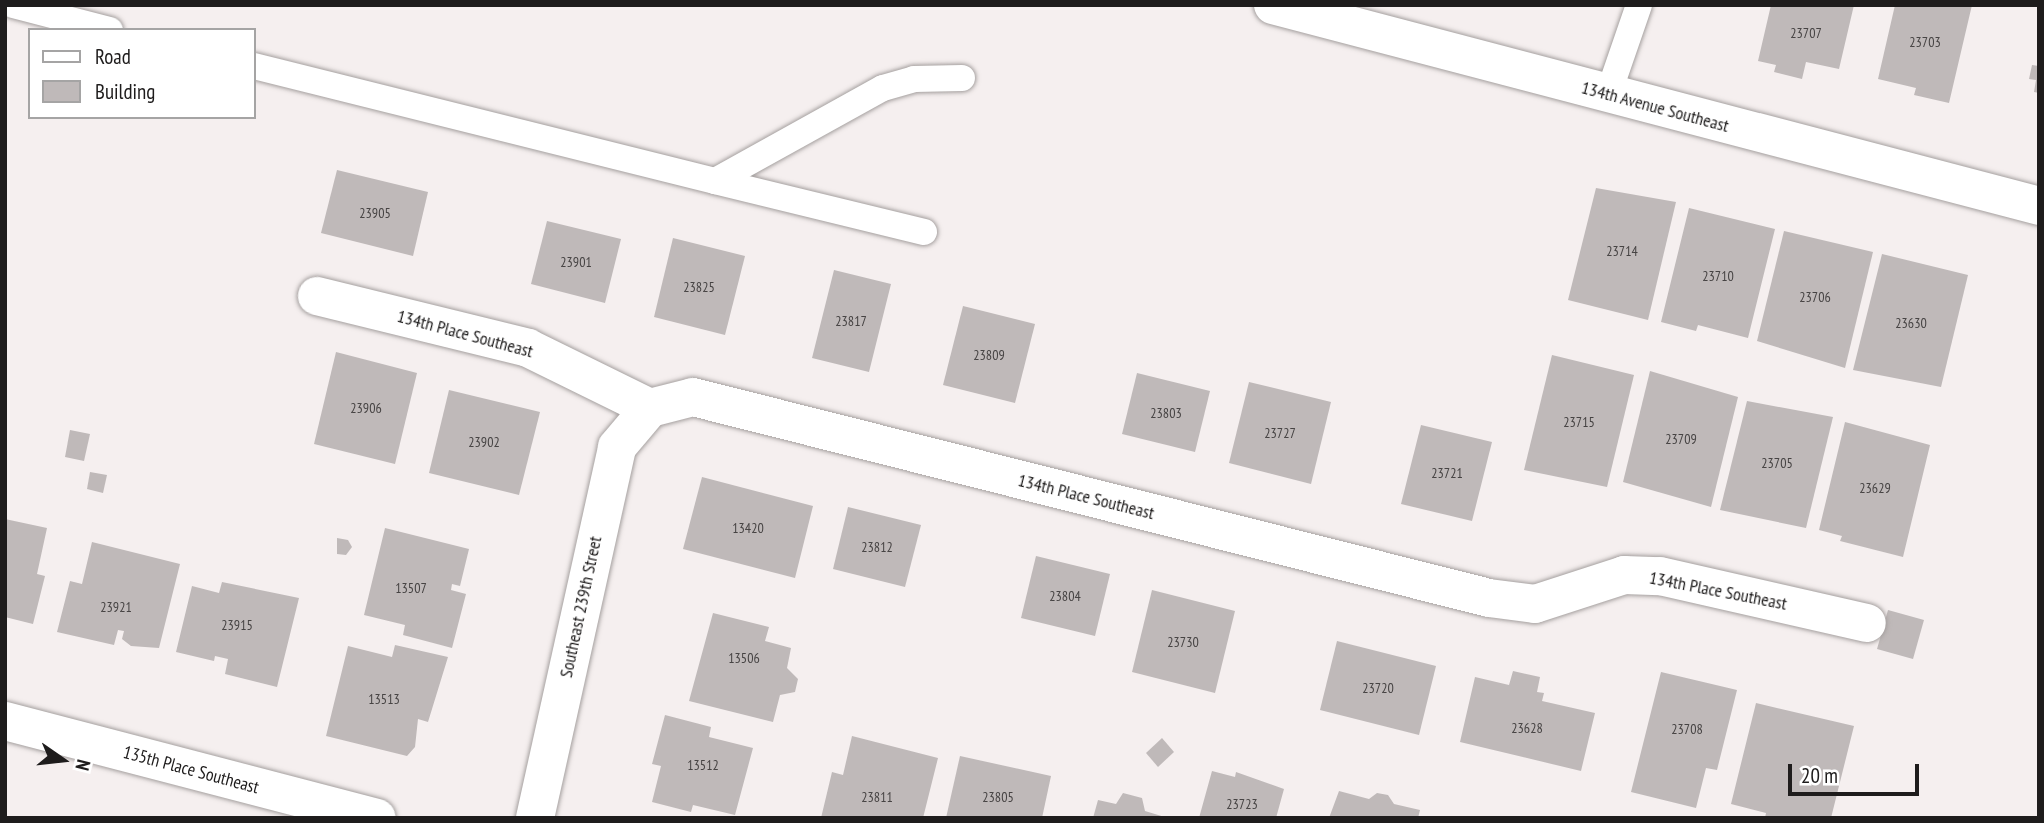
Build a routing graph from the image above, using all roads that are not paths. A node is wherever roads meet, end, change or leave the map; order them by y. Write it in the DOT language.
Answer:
graph roads {
  1 [pos="13,5"];
  2 [pos="1273,5"];
  3 [pos="1639,5"];
  4 [pos="102,28"];
  5 [pos="256,66"];
  6 [pos="962,78"];
  7 [pos="1608,94"];
  8 [pos="715,181"];
  9 [pos="2039,206"];
  10 [pos="924,232"];
  11 [pos="317,296"];
  12 [pos="650,408"];
  13 [pos="1867,623"];
  14 [pos="5,721"];
  15 [pos="377,818"];
  16 [pos="535,818"];
  1 -- 4 [label="lane"];
  2 -- 7 [label="street, 134th Avenue Southeast"];
  3 -- 7 [label="lane"];
  5 -- 8 [label="lane"];
  6 -- 8 [label="lane"];
  7 -- 9 [label="street, 134th Avenue Southeast"];
  8 -- 10 [label="lane"];
  11 -- 12 [label="street, 134th Place Southeast"];
  12 -- 13 [label="street, 134th Place Southeast"];
  12 -- 16 [label="street, Southeast 239th Street"];
  14 -- 15 [label="street, 135th Place Southeast"];
}
